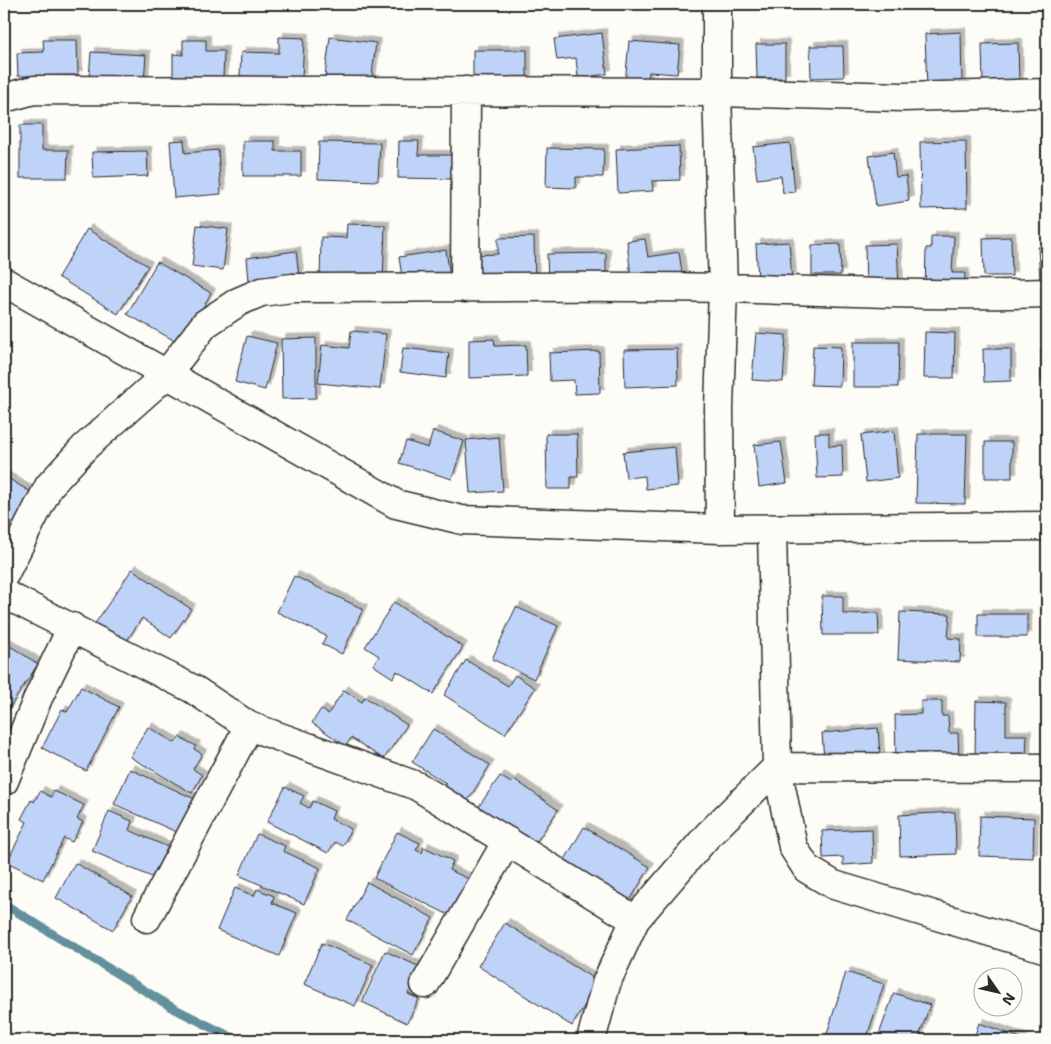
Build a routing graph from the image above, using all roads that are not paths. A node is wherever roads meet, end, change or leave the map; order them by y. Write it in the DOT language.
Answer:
graph roads {
  1 [pos="717,4"];
  2 [pos="466,91"];
  3 [pos="717,92"];
  4 [pos="1047,93"];
  5 [pos="4,98"];
  6 [pos="4,282"];
  7 [pos="465,288"];
  8 [pos="723,288"];
  9 [pos="1047,293"];
  10 [pos="166,375"];
  11 [pos="1047,526"];
  12 [pos="720,529"];
  13 [pos="772,529"];
  14 [pos="4,575"];
  15 [pos="4,594"];
  16 [pos="72,627"];
  17 [pos="249,726"];
  18 [pos="776,766"];
  19 [pos="1047,768"];
  20 [pos="4,781"];
  21 [pos="507,841"];
  22 [pos="146,918"];
  23 [pos="635,920"];
  24 [pos="1047,949"];
  25 [pos="425,984"];
  26 [pos="591,1040"];
  1 -- 3 [label="street"];
  2 -- 3 [label="street"];
  2 -- 5 [label="street"];
  2 -- 7 [label="street"];
  3 -- 4 [label="street"];
  3 -- 8 [label="street"];
  6 -- 10 [label="street"];
  7 -- 8 [label="street"];
  7 -- 10 [label="street"];
  8 -- 9 [label="street"];
  8 -- 12 [label="street"];
  10 -- 12 [label="street"];
  10 -- 14 [label="street"];
  11 -- 13 [label="street"];
  12 -- 13 [label="street"];
  13 -- 18 [label="street"];
  15 -- 16 [label="street"];
  16 -- 17 [label="street"];
  16 -- 20 [label="street"];
  17 -- 21 [label="street"];
  17 -- 22 [label="street"];
  18 -- 19 [label="street"];
  18 -- 23 [label="street"];
  18 -- 24 [label="street"];
  21 -- 23 [label="street"];
  21 -- 25 [label="street"];
  23 -- 26 [label="street"];
}
